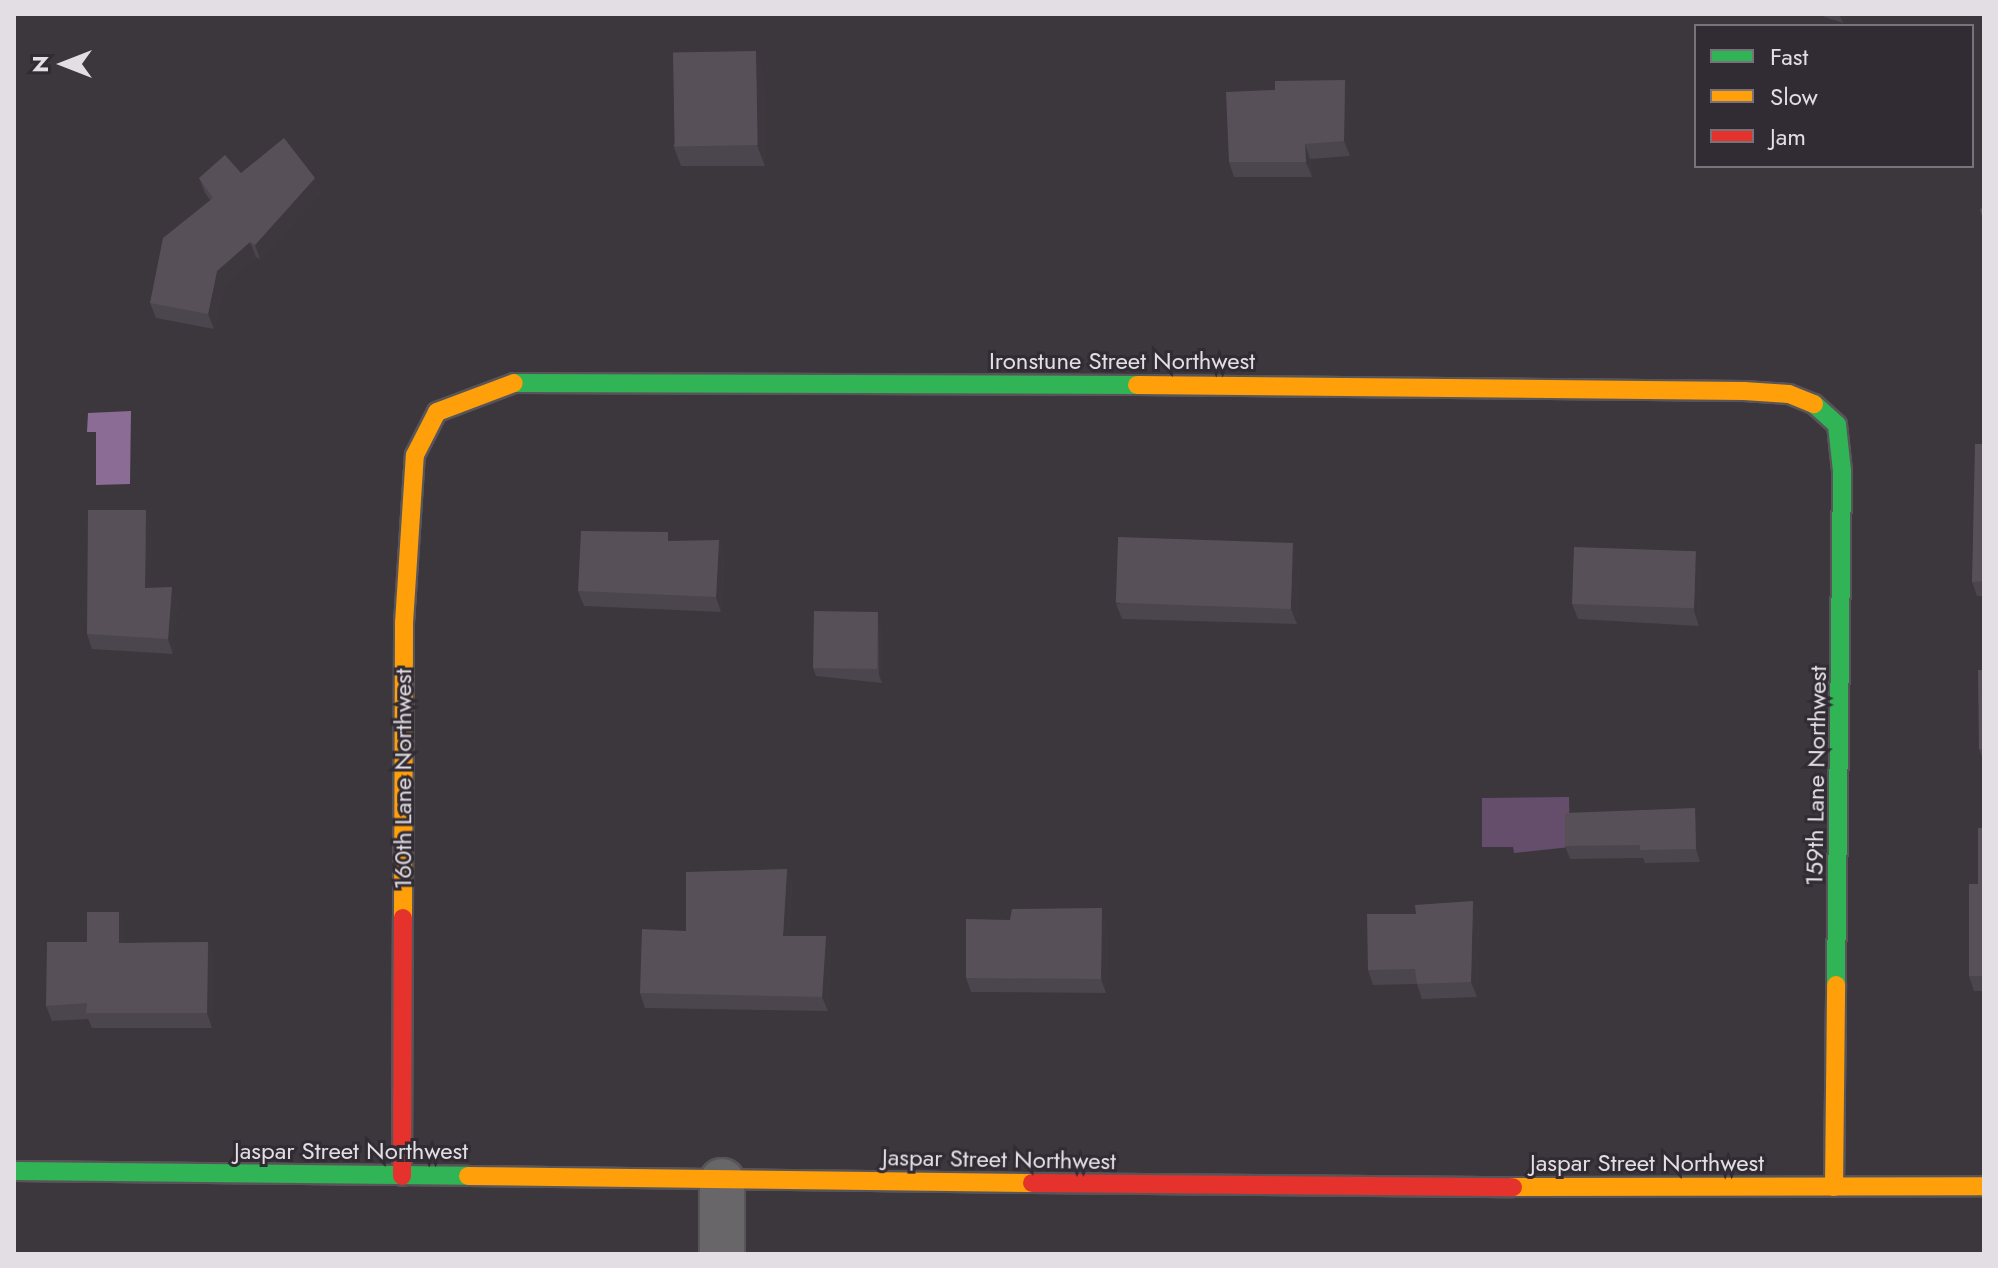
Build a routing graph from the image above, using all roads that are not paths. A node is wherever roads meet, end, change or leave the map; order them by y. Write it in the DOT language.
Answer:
graph roads {
  1 [pos="1789,394"];
  2 [pos="460,404"];
  3 [pos="14,1171"];
  4 [pos="402,1176"];
  5 [pos="722,1181"];
  6 [pos="1984,1186"];
  7 [pos="1834,1187"];
  8 [pos="722,1254"];
  1 -- 2 [label="street, Ironstune Street Northwest"];
  1 -- 7 [label="street, 159th Lane Northwest"];
  2 -- 4 [label="street, 160th Lane Northwest"];
  3 -- 4 [label="street, Jaspar Street Northwest"];
  4 -- 5 [label="street, Jaspar Street Northwest"];
  5 -- 7 [label="street, Jaspar Street Northwest"];
  5 -- 8 [label="street"];
  6 -- 7 [label="street, Jaspar Street Northwest"];
}
